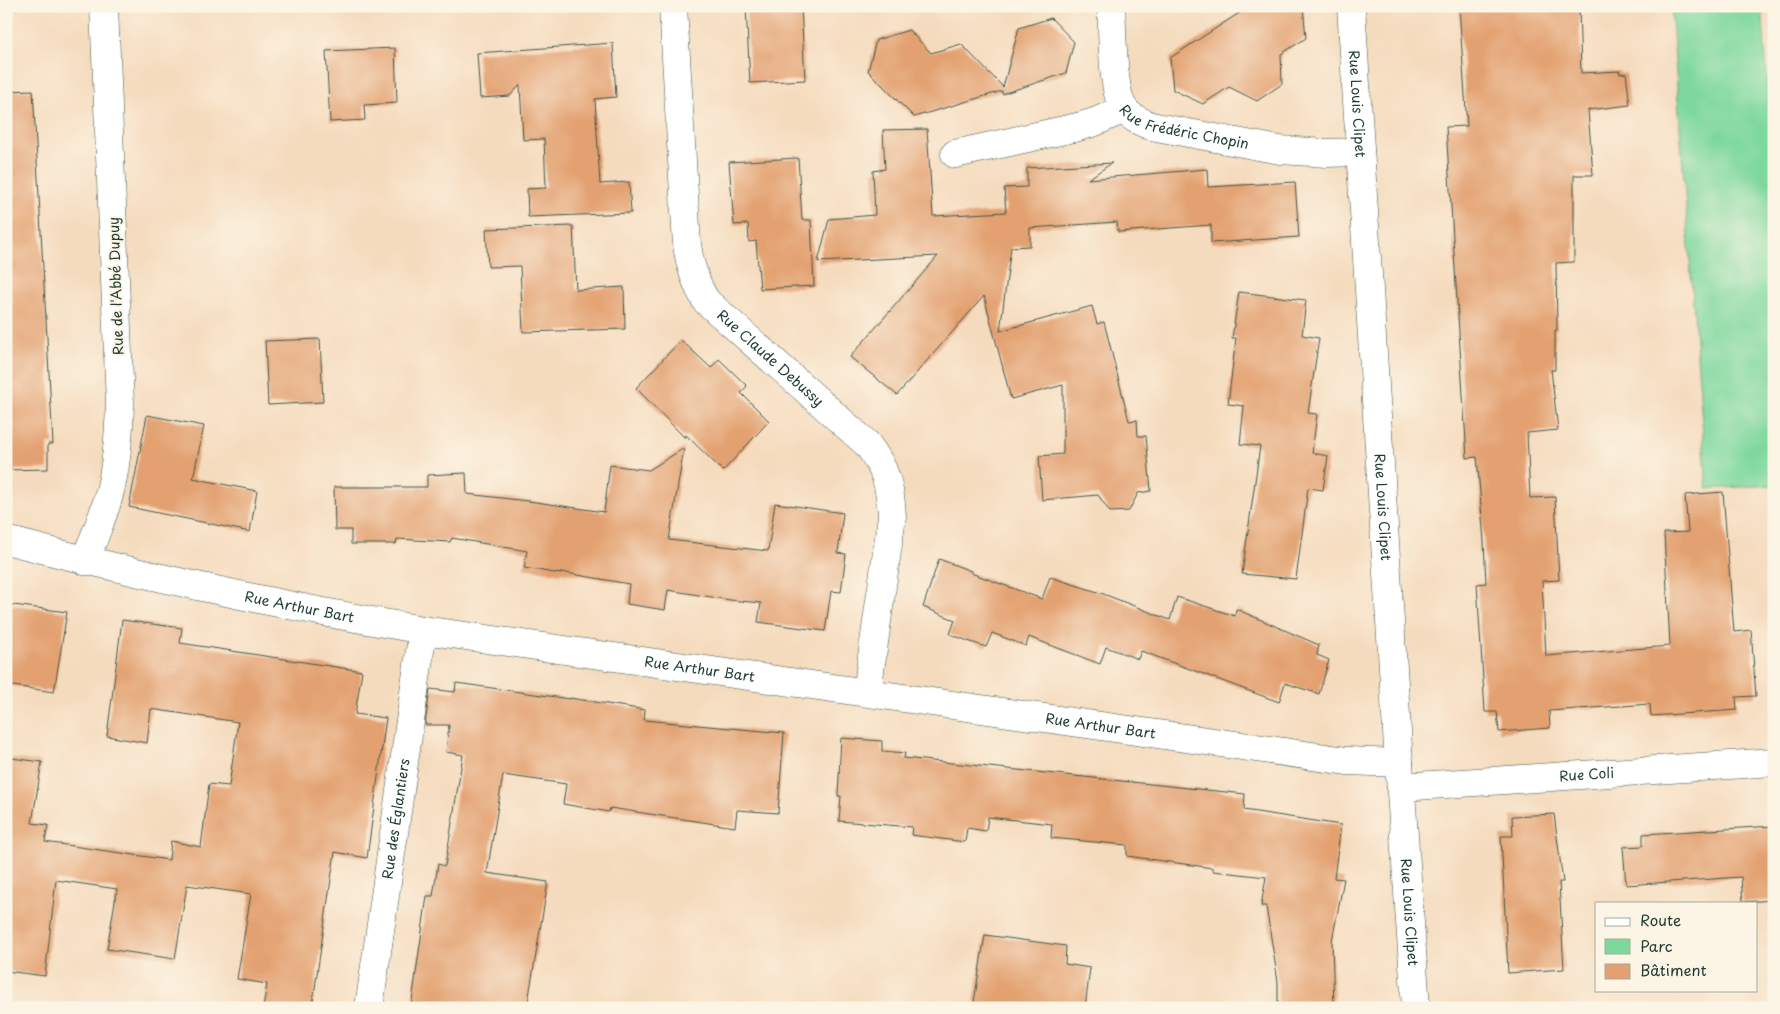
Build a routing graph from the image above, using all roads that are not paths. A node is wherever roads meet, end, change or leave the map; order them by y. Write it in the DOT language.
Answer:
graph roads {
  1 [pos="104,6"];
  2 [pos="673,6"];
  3 [pos="1111,6"];
  4 [pos="1351,6"];
  5 [pos="1124,109"];
  6 [pos="1360,152"];
  7 [pos="955,154"];
  8 [pos="6,540"];
  9 [pos="85,561"];
  10 [pos="423,630"];
  11 [pos="867,692"];
  12 [pos="1774,762"];
  13 [pos="1400,775"];
  14 [pos="370,1008"];
  15 [pos="1416,1008"];
  1 -- 9 [label="street, Rue de l'Abbé Dupuy"];
  2 -- 11 [label="street, Rue Claude Debussy"];
  3 -- 5 [label="street"];
  4 -- 6 [label="street, Rue Louis Clipet"];
  5 -- 6 [label="street, Rue Frédéric Chopin"];
  5 -- 7 [label="street, Rue Frédéric Chopin"];
  6 -- 13 [label="street, Rue Louis Clipet"];
  8 -- 9 [label="street, Rue Arthur Bart"];
  9 -- 10 [label="street, Rue Arthur Bart"];
  10 -- 11 [label="street, Rue Arthur Bart"];
  10 -- 14 [label="street, Rue des Églantiers"];
  11 -- 13 [label="street, Rue Arthur Bart"];
  12 -- 13 [label="street, Rue Coli"];
  13 -- 15 [label="street, Rue Louis Clipet"];
}
